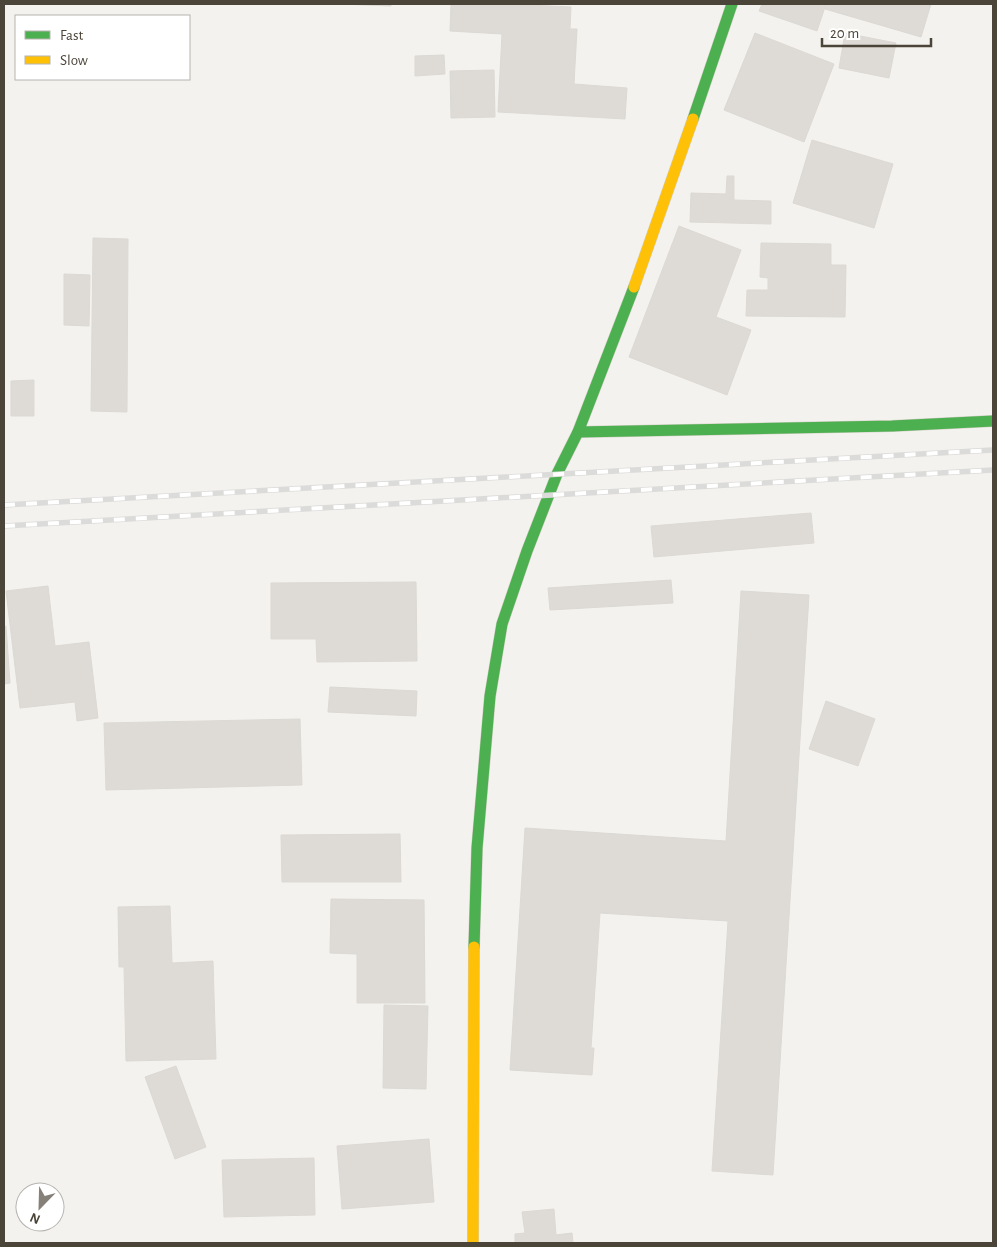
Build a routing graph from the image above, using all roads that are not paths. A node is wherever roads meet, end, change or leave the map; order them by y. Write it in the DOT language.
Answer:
graph roads {
  1 [pos="732,4"];
  2 [pos="993,421"];
  3 [pos="578,432"];
  4 [pos="473,1243"];
  1 -- 3 [label="main road"];
  2 -- 3 [label="main road"];
  3 -- 4 [label="main road"];
}
